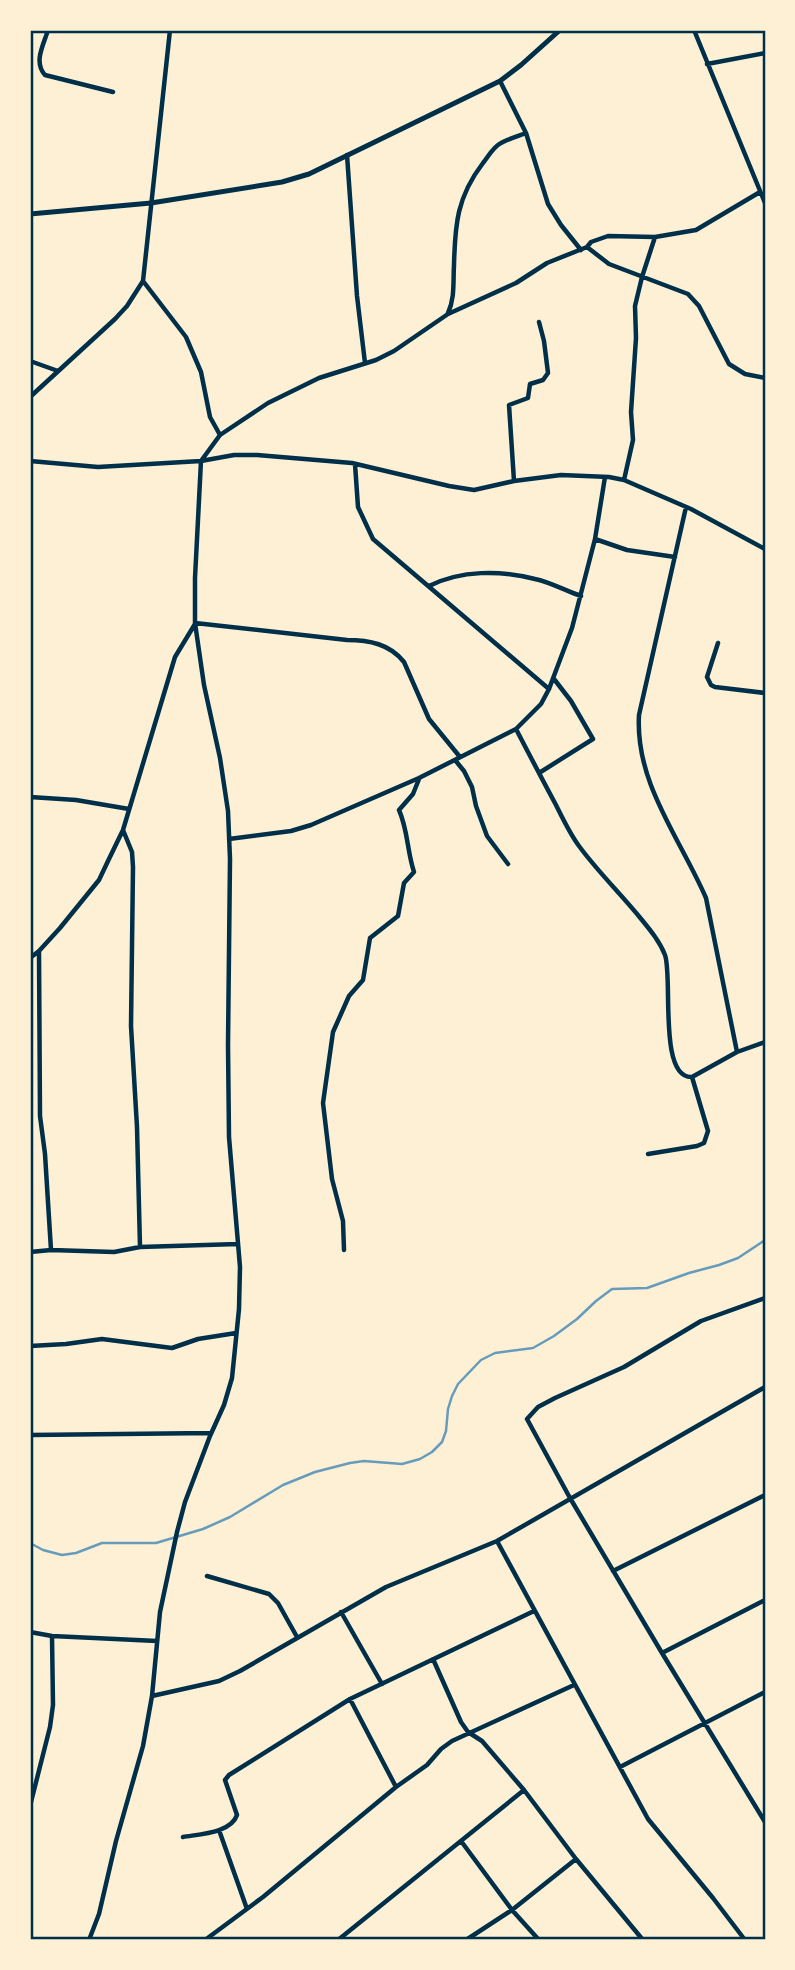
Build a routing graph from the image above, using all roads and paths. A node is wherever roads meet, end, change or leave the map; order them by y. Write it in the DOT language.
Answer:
graph roads {
  1 [pos="48,30"];
  2 [pos="170,30"];
  3 [pos="559,30"];
  4 [pos="694,30"];
  5 [pos="765,52"];
  6 [pos="707,64"];
  7 [pos="500,81"];
  8 [pos="113,92"];
  9 [pos="526,133"];
  10 [pos="347,155"];
  11 [pos="760,192"];
  12 [pos="151,203"];
  13 [pos="765,204"];
  14 [pos="30,214"];
  15 [pos="655,237"];
  16 [pos="584,248"];
  17 [pos="642,277"];
  18 [pos="143,281"];
  19 [pos="448,314"];
  20 [pos="540,322"];
  21 [pos="30,361"];
  22 [pos="365,363"];
  23 [pos="58,371"];
  24 [pos="765,378"];
  25 [pos="30,397"];
  26 [pos="220,435"];
  27 [pos="30,461"];
  28 [pos="201,461"];
  29 [pos="355,464"];
  30 [pos="605,477"];
  31 [pos="624,480"];
  32 [pos="514,481"];
  33 [pos="686,507"];
  34 [pos="595,539"];
  35 [pos="765,550"];
  36 [pos="675,557"];
  37 [pos="429,586"];
  38 [pos="581,596"];
  39 [pos="195,623"];
  40 [pos="718,643"];
  41 [pos="554,679"];
  42 [pos="549,689"];
  43 [pos="765,693"];
  44 [pos="516,729"];
  45 [pos="458,758"];
  46 [pos="539,773"];
  47 [pos="419,778"];
  48 [pos="30,797"];
  49 [pos="129,809"];
  50 [pos="123,830"];
  51 [pos="229,839"];
  52 [pos="508,864"];
  53 [pos="39,951"];
  54 [pos="30,958"];
  55 [pos="765,1042"];
  56 [pos="737,1052"];
  57 [pos="692,1077"];
  58 [pos="648,1154"];
  59 [pos="239,1244"];
  60 [pos="140,1247"];
  61 [pos="51,1250"];
  62 [pos="344,1250"];
  63 [pos="30,1252"];
  64 [pos="765,1298"];
  65 [pos="236,1333"];
  66 [pos="30,1346"];
  67 [pos="765,1387"];
  68 [pos="211,1433"];
  69 [pos="30,1434"];
  70 [pos="765,1495"];
  71 [pos="570,1498"];
  72 [pos="497,1541"];
  73 [pos="613,1571"];
  74 [pos="207,1576"];
  75 [pos="765,1600"];
  76 [pos="534,1611"];
  77 [pos="341,1612"];
  78 [pos="30,1632"];
  79 [pos="52,1636"];
  80 [pos="297,1637"];
  81 [pos="157,1642"];
  82 [pos="662,1653"];
  83 [pos="433,1660"];
  84 [pos="382,1684"];
  85 [pos="574,1685"];
  86 [pos="765,1692"];
  87 [pos="152,1696"];
  88 [pos="350,1699"];
  89 [pos="705,1722"];
  90 [pos="468,1732"];
  91 [pos="620,1767"];
  92 [pos="396,1787"];
  93 [pos="524,1790"];
  94 [pos="30,1806"];
  95 [pos="765,1822"];
  96 [pos="219,1829"];
  97 [pos="183,1837"];
  98 [pos="461,1841"];
  99 [pos="576,1858"];
  100 [pos="247,1909"];
  101 [pos="512,1910"];
  102 [pos="30,1938"];
  103 [pos="35,1940"];
  104 [pos="89,1940"];
  105 [pos="205,1940"];
  106 [pos="338,1940"];
  107 [pos="466,1940"];
  108 [pos="539,1940"];
  109 [pos="643,1940"];
  110 [pos="745,1940"];
  1 -- 8 [label="street"];
  2 -- 12 [label="street"];
  3 -- 7 [label="street"];
  4 -- 6 [label="street"];
  5 -- 6 [label="street"];
  6 -- 11 [label="street"];
  7 -- 9 [label="street"];
  7 -- 10 [label="street"];
  9 -- 16 [label="street"];
  9 -- 19 [label="street"];
  10 -- 12 [label="street"];
  10 -- 22 [label="street"];
  11 -- 13 [label="street"];
  11 -- 15 [label="street"];
  12 -- 14 [label="street"];
  12 -- 18 [label="street"];
  15 -- 16 [label="street"];
  15 -- 17 [label="street"];
  16 -- 17 [label="street"];
  16 -- 19 [label="street"];
  17 -- 24 [label="street"];
  17 -- 31 [label="street"];
  18 -- 23 [label="street"];
  18 -- 26 [label="street"];
  19 -- 22 [label="street"];
  20 -- 32 [label="street"];
  21 -- 23 [label="street"];
  22 -- 26 [label="street"];
  23 -- 25 [label="street"];
  26 -- 28 [label="street"];
  27 -- 28 [label="street"];
  28 -- 29 [label="street"];
  28 -- 39 [label="street"];
  29 -- 32 [label="street"];
  29 -- 37 [label="street"];
  30 -- 31 [label="street"];
  30 -- 32 [label="street"];
  30 -- 34 [label="street"];
  31 -- 33 [label="street"];
  33 -- 35 [label="street"];
  33 -- 36 [label="street"];
  34 -- 36 [label="street"];
  34 -- 38 [label="street"];
  36 -- 56 [label="street"];
  37 -- 38 [label="street"];
  37 -- 42 [label="street"];
  38 -- 41 [label="street"];
  39 -- 45 [label="street"];
  39 -- 49 [label="street"];
  39 -- 51 [label="street"];
  40 -- 43 [label="street"];
  41 -- 42 [label="street"];
  41 -- 46 [label="street"];
  42 -- 44 [label="street"];
  44 -- 45 [label="street"];
  44 -- 46 [label="street"];
  45 -- 47 [label="street"];
  45 -- 52 [label="street"];
  46 -- 57 [label="street"];
  47 -- 51 [label="street"];
  47 -- 62 [label="street"];
  48 -- 49 [label="street"];
  49 -- 50 [label="street"];
  50 -- 53 [label="street"];
  50 -- 60 [label="street"];
  51 -- 59 [label="street"];
  53 -- 54 [label="street"];
  53 -- 61 [label="street"];
  55 -- 56 [label="street"];
  56 -- 57 [label="street"];
  57 -- 58 [label="street"];
  59 -- 60 [label="street"];
  59 -- 65 [label="street"];
  60 -- 61 [label="street"];
  61 -- 63 [label="street"];
  64 -- 71 [label="street"];
  65 -- 66 [label="street"];
  65 -- 68 [label="street"];
  67 -- 71 [label="street"];
  68 -- 69 [label="street"];
  68 -- 81 [label="street"];
  70 -- 73 [label="street"];
  71 -- 72 [label="street"];
  71 -- 73 [label="street"];
  72 -- 76 [label="street"];
  72 -- 77 [label="street"];
  73 -- 82 [label="street"];
  74 -- 80 [label="street"];
  75 -- 82 [label="street"];
  76 -- 83 [label="street"];
  76 -- 85 [label="street"];
  77 -- 80 [label="street"];
  77 -- 84 [label="street"];
  78 -- 79 [label="street"];
  79 -- 81 [label="street"];
  79 -- 94 [label="street"];
  80 -- 87 [label="street"];
  81 -- 87 [label="street"];
  82 -- 89 [label="street"];
  83 -- 84 [label="street"];
  83 -- 90 [label="street"];
  84 -- 88 [label="street"];
  85 -- 90 [label="street"];
  85 -- 91 [label="street"];
  86 -- 89 [label="street"];
  87 -- 104 [label="street"];
  88 -- 92 [label="street"];
  88 -- 96 [label="street"];
  89 -- 91 [label="street"];
  89 -- 95 [label="street"];
  90 -- 92 [label="street"];
  90 -- 93 [label="street"];
  91 -- 110 [label="street"];
  92 -- 100 [label="street"];
  93 -- 98 [label="street"];
  93 -- 99 [label="street"];
  96 -- 97 [label="street"];
  96 -- 100 [label="street"];
  98 -- 101 [label="street"];
  98 -- 106 [label="street"];
  99 -- 101 [label="street"];
  99 -- 109 [label="street"];
  100 -- 105 [label="street"];
  101 -- 107 [label="street"];
  101 -- 108 [label="street"];
  102 -- 103 [label="street"];
}
